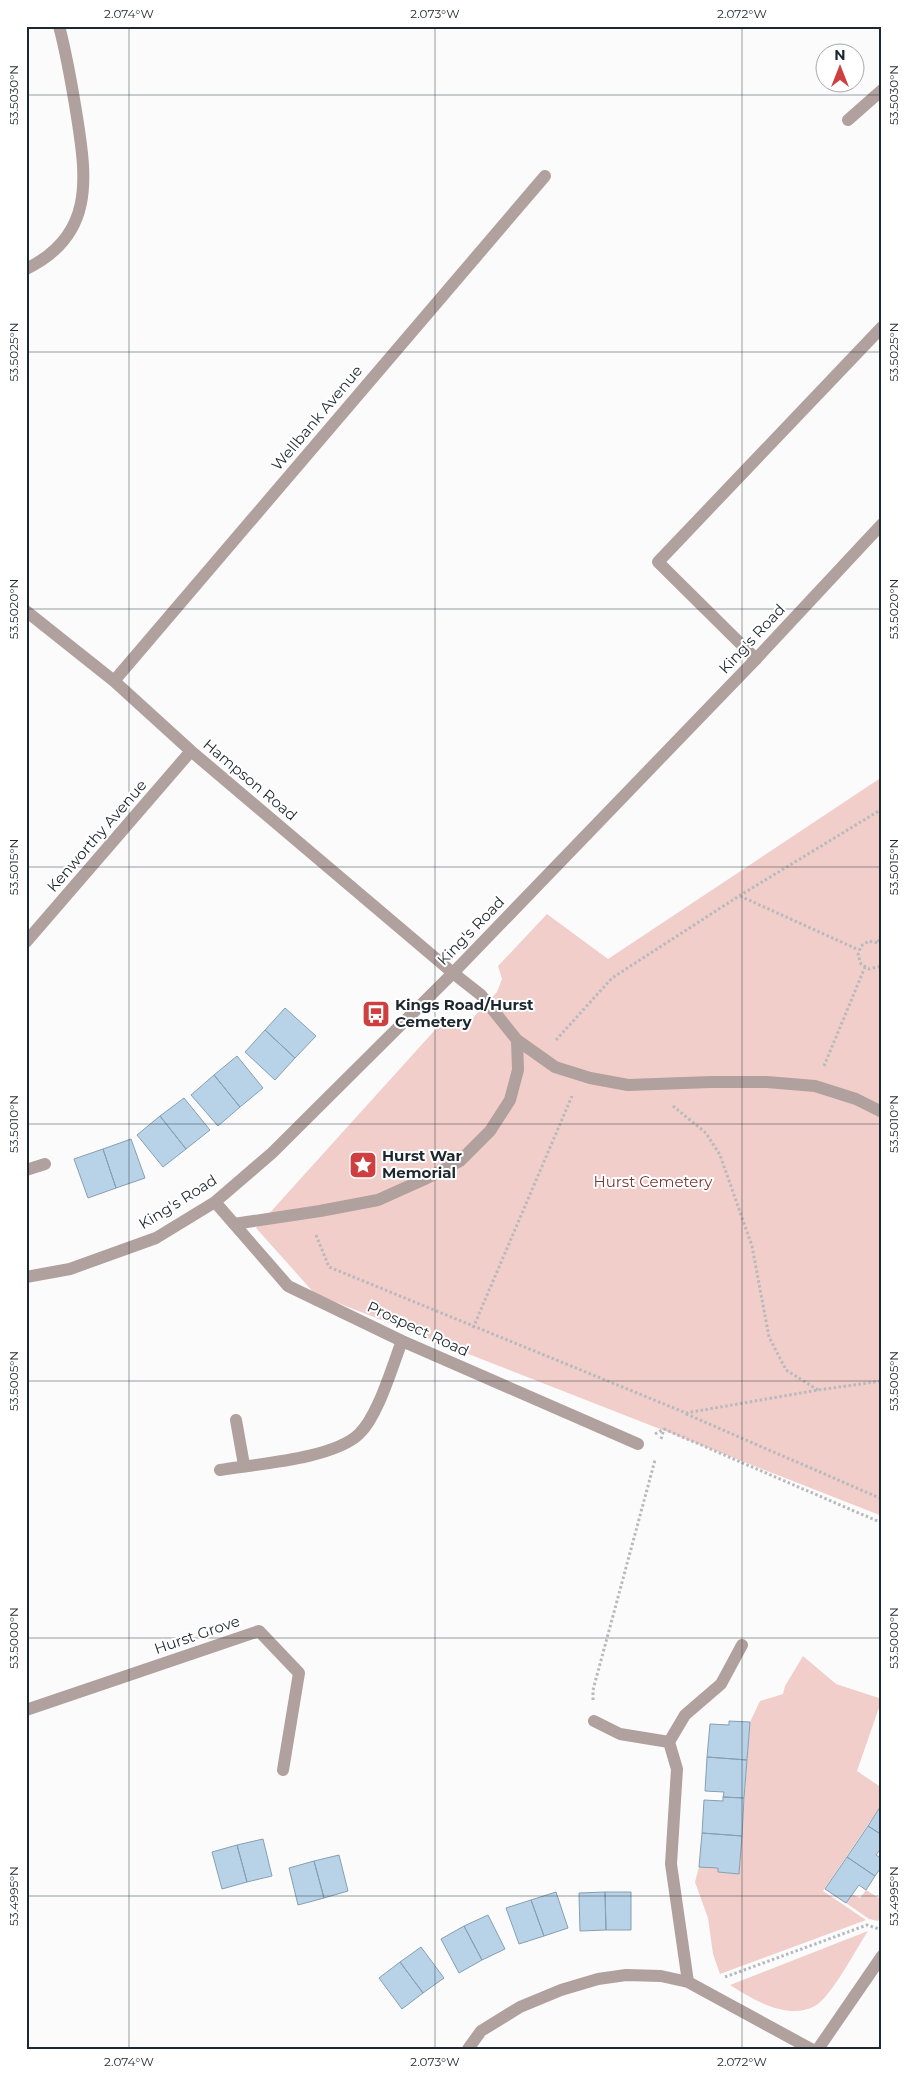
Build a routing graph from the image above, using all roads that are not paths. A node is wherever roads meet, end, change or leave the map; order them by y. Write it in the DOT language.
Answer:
graph roads {
  1 [pos="59,26"];
  2 [pos="882,90"];
  3 [pos="848,120"];
  4 [pos="545,176"];
  5 [pos="26,270"];
  6 [pos="882,328"];
  7 [pos="882,524"];
  8 [pos="26,611"];
  9 [pos="756,659"];
  10 [pos="114,681"];
  11 [pos="192,751"];
  12 [pos="26,942"];
  13 [pos="453,973"];
  14 [pos="517,1040"];
  15 [pos="882,1112"];
  16 [pos="45,1164"];
  17 [pos="26,1170"];
  18 [pos="215,1202"];
  19 [pos="234,1224"];
  20 [pos="26,1277"];
  21 [pos="402,1342"];
  22 [pos="236,1420"];
  23 [pos="638,1444"];
  24 [pos="244,1465"];
  25 [pos="220,1470"];
  26 [pos="742,1645"];
  27 [pos="26,1710"];
  28 [pos="594,1721"];
  29 [pos="669,1742"];
  30 [pos="283,1770"];
  31 [pos="882,1956"];
  32 [pos="688,1982"];
  33 [pos="468,2049"];
  34 [pos="811,2049"];
  35 [pos="818,2049"];
  1 -- 5 [label="street"];
  2 -- 3 [label="street"];
  4 -- 10 [label="street, Wellbank Avenue"];
  6 -- 9 [label="street"];
  7 -- 9 [label="street, King's Road"];
  8 -- 10 [label="street, Hampson Road"];
  9 -- 13 [label="street, King's Road"];
  10 -- 11 [label="street, Hampson Road"];
  11 -- 12 [label="street, Kenworthy Avenue"];
  11 -- 13 [label="street, Hampson Road"];
  13 -- 14 [label="street, Hampson Road"];
  13 -- 18 [label="street, King's Road"];
  14 -- 15 [label="street, Hampson Road"];
  14 -- 19 [label="street"];
  16 -- 17 [label="street"];
  18 -- 19 [label="street, Prospect Road"];
  18 -- 20 [label="street, King's Road"];
  19 -- 21 [label="street, Prospect Road"];
  21 -- 23 [label="street, Prospect Road"];
  21 -- 24 [label="street"];
  22 -- 24 [label="street"];
  24 -- 25 [label="street"];
  26 -- 29 [label="street"];
  27 -- 30 [label="street, Hurst Grove"];
  28 -- 29 [label="street"];
  29 -- 32 [label="street"];
  31 -- 35 [label="street"];
  32 -- 33 [label="street"];
  32 -- 34 [label="street"];
}
